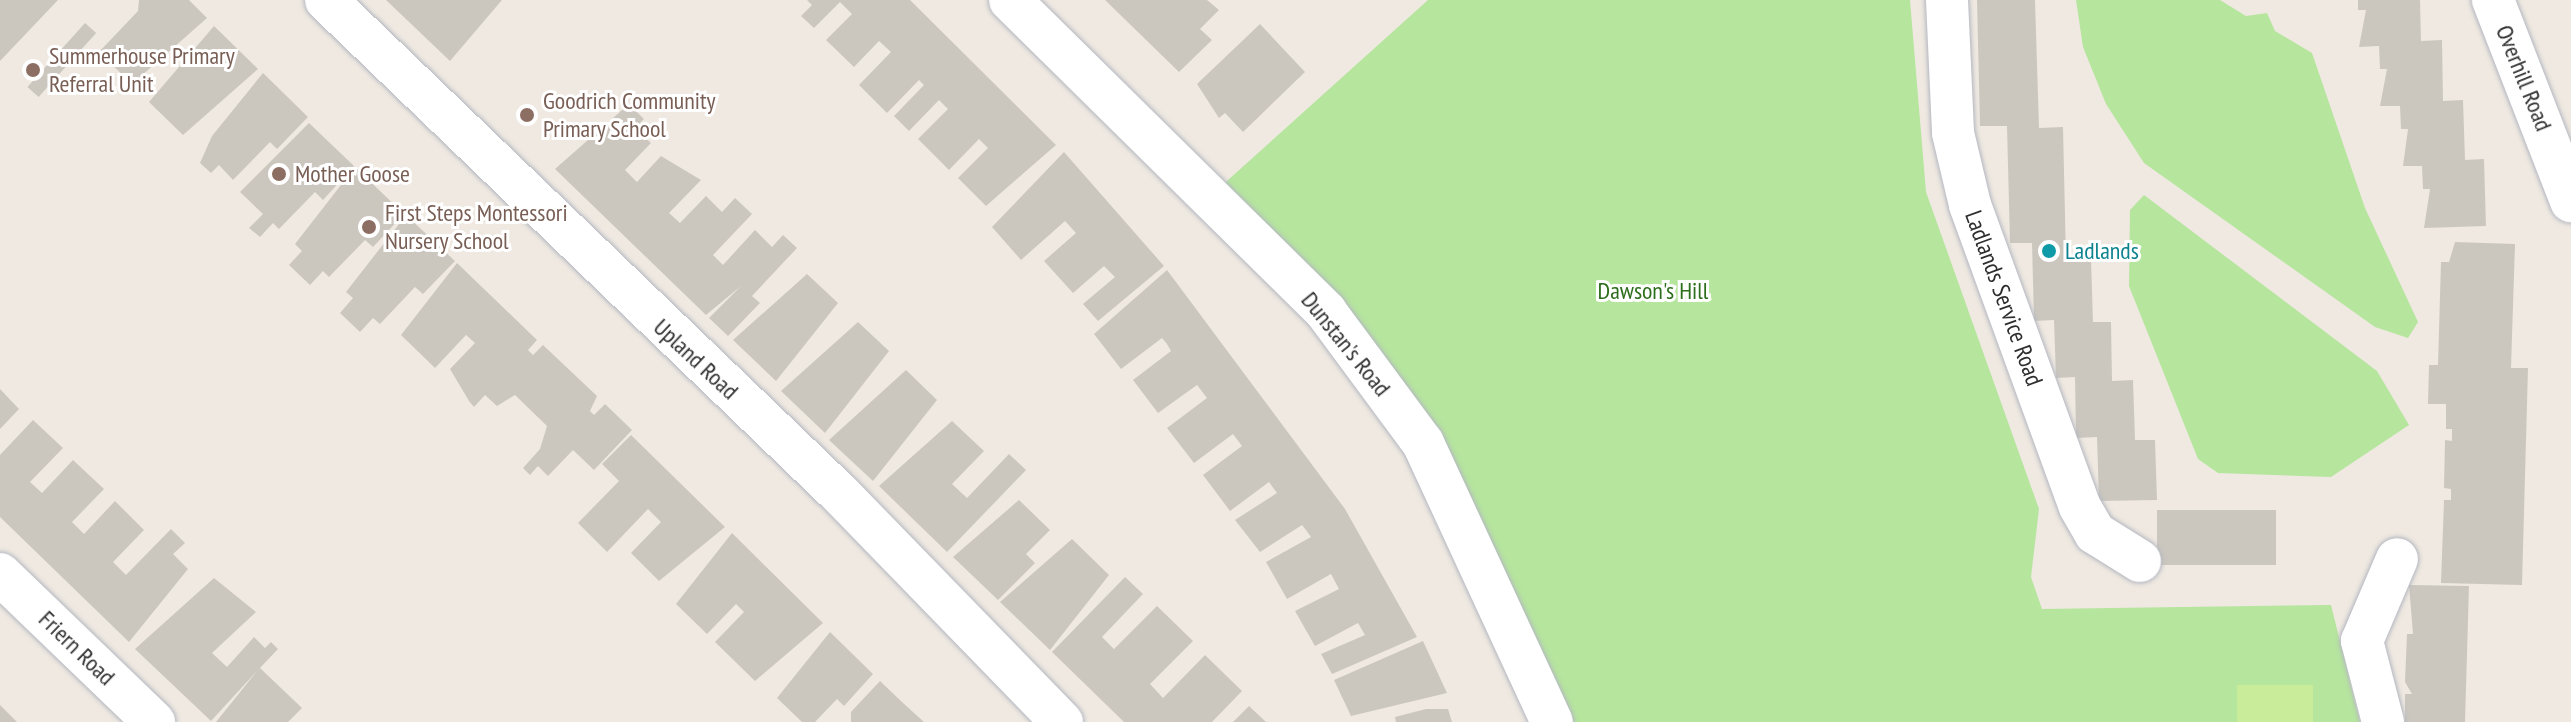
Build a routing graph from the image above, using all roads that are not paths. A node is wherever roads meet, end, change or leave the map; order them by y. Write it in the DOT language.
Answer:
graph roads {
  1 [pos="326,0"];
  2 [pos="1010,0"];
  3 [pos="1947,0"];
  4 [pos="2493,0"];
  5 [pos="2571,201"];
  6 [pos="2397,559"];
  7 [pos="2140,561"];
  8 [pos="0,574"];
  9 [pos="154,722"];
  10 [pos="1062,722"];
  11 [pos="1552,722"];
  12 [pos="2383,722"];
  1 -- 10 [label="street, Upland Road"];
  2 -- 11 [label="street, Dunstan's Road"];
  3 -- 7 [label="street, Ladlands Service Road"];
  4 -- 5 [label="street, Overhill Road"];
  6 -- 12 [label="street"];
  8 -- 9 [label="street, Friern Road"];
}
